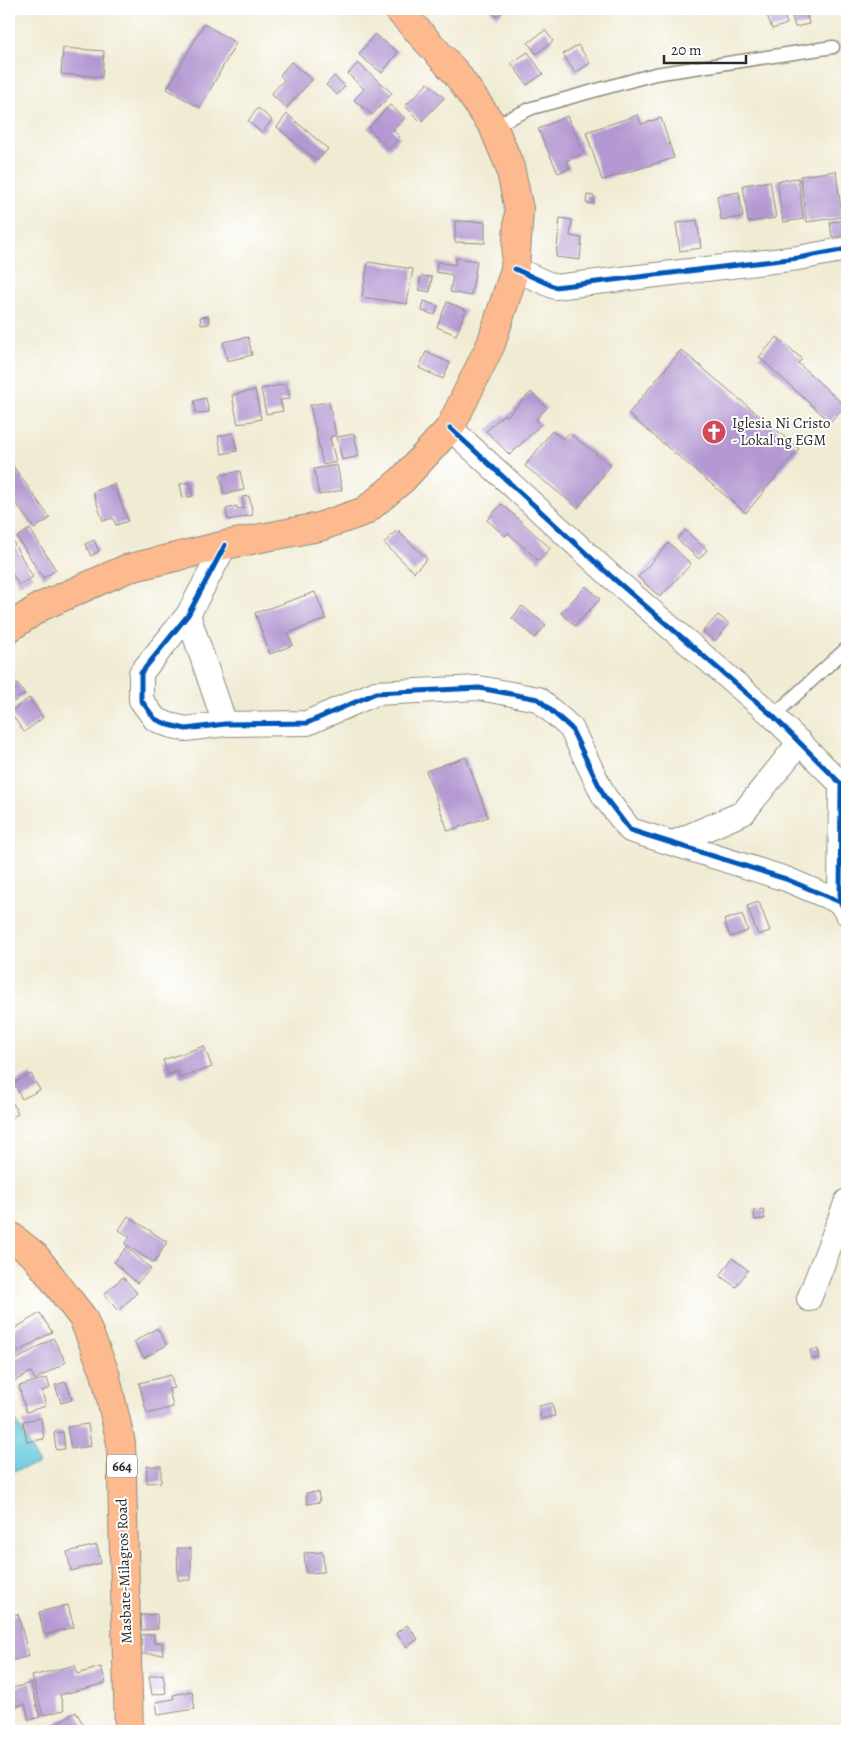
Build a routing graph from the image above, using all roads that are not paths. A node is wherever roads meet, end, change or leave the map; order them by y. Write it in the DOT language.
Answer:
graph roads {
  1 [pos="398,9"];
  2 [pos="833,47"];
  3 [pos="493,126"];
  4 [pos="847,249"];
  5 [pos="515,269"];
  6 [pos="450,428"];
  7 [pos="225,545"];
  8 [pos="188,615"];
  9 [pos="9,628"];
  10 [pos="847,648"];
  11 [pos="773,716"];
  12 [pos="225,724"];
  13 [pos="800,742"];
  14 [pos="844,786"];
  15 [pos="672,843"];
  16 [pos="844,907"];
  17 [pos="847,1201"];
  18 [pos="9,1235"];
  19 [pos="809,1299"];
  20 [pos="129,1731"];
  1 -- 3 [label="main road"];
  2 -- 3 [label="lane"];
  3 -- 5 [label="main road"];
  4 -- 5 [label="street"];
  5 -- 6 [label="main road"];
  6 -- 7 [label="main road"];
  6 -- 11 [label="street"];
  7 -- 8 [label="street"];
  7 -- 9 [label="main road"];
  8 -- 12 [label="street"];
  8 -- 12 [label="street"];
  10 -- 11 [label="lane"];
  11 -- 13 [label="street"];
  12 -- 15 [label="street"];
  13 -- 14 [label="street"];
  13 -- 15 [label="street"];
  14 -- 16 [label="street"];
  15 -- 16 [label="street"];
  17 -- 19 [label="street"];
  18 -- 20 [label="main road, Masbate-Milagros Road / 664"];
}
